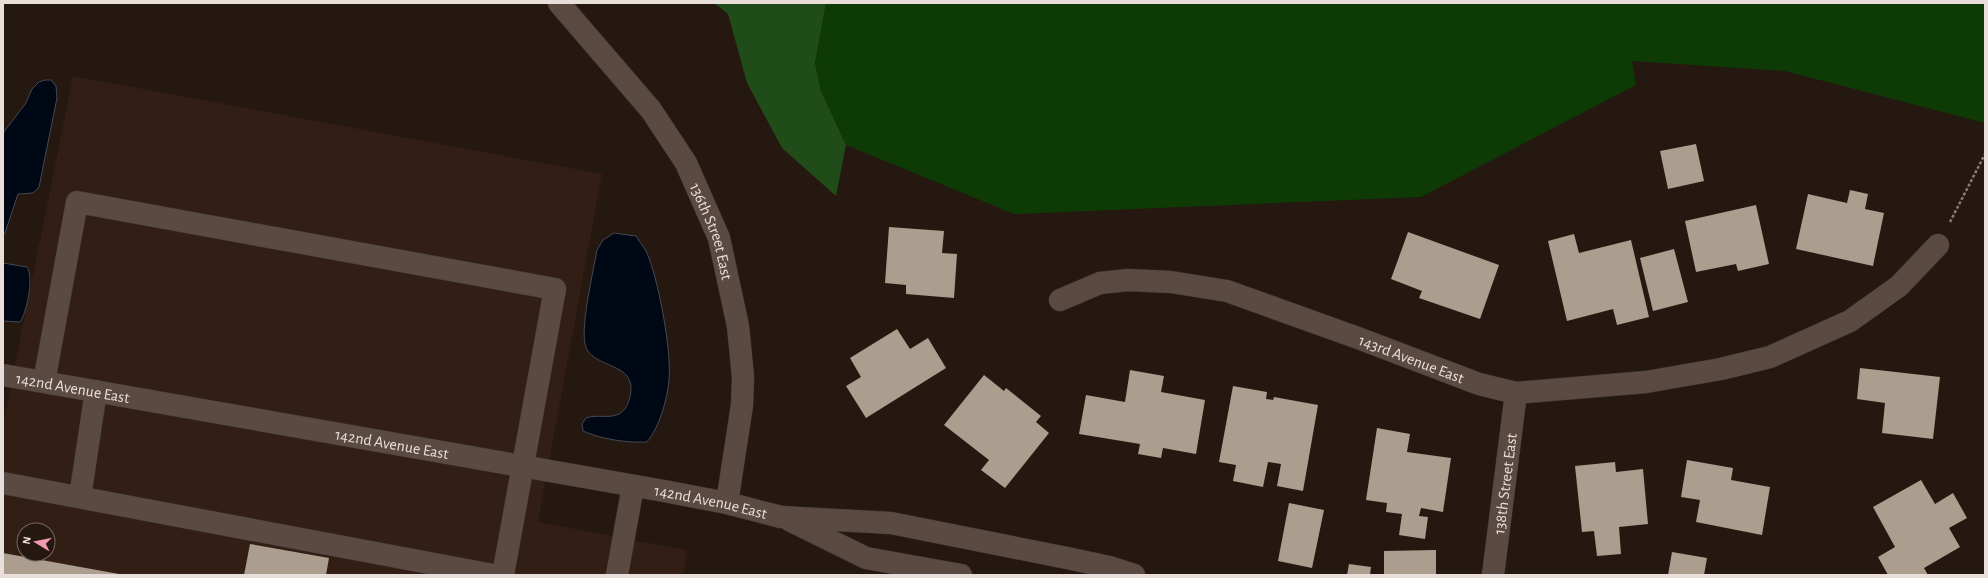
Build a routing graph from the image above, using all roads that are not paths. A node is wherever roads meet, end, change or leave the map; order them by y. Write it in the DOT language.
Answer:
graph roads {
  1 [pos="560,3"];
  2 [pos="1938,245"];
  3 [pos="1060,300"];
  4 [pos="3,375"];
  5 [pos="44,382"];
  6 [pos="96,391"];
  7 [pos="1516,393"];
  8 [pos="523,466"];
  9 [pos="3,483"];
  10 [pos="633,486"];
  11 [pos="80,497"];
  12 [pos="727,503"];
  13 [pos="781,516"];
  14 [pos="493,575"];
  15 [pos="503,575"];
  16 [pos="617,575"];
  17 [pos="961,575"];
  18 [pos="1134,575"];
  19 [pos="1493,575"];
  1 -- 12 [label="street, 136th Street East"];
  2 -- 7 [label="street, 143rd Avenue East"];
  3 -- 7 [label="street, 143rd Avenue East"];
  4 -- 5 [label="street, 142nd Avenue East"];
  5 -- 6 [label="street, 142nd Avenue East"];
  5 -- 8 [label="street"];
  6 -- 8 [label="street, 142nd Avenue East"];
  6 -- 11 [label="street"];
  7 -- 19 [label="street, 138th Street East"];
  8 -- 10 [label="street, 142nd Avenue East"];
  8 -- 15 [label="street"];
  9 -- 11 [label="street"];
  10 -- 12 [label="street, 142nd Avenue East"];
  10 -- 16 [label="street"];
  11 -- 14 [label="street"];
  12 -- 13 [label="street, 142nd Avenue East"];
  13 -- 17 [label="street, 142nd Avenue East"];
  13 -- 18 [label="street, 142nd Avenue East"];
}
